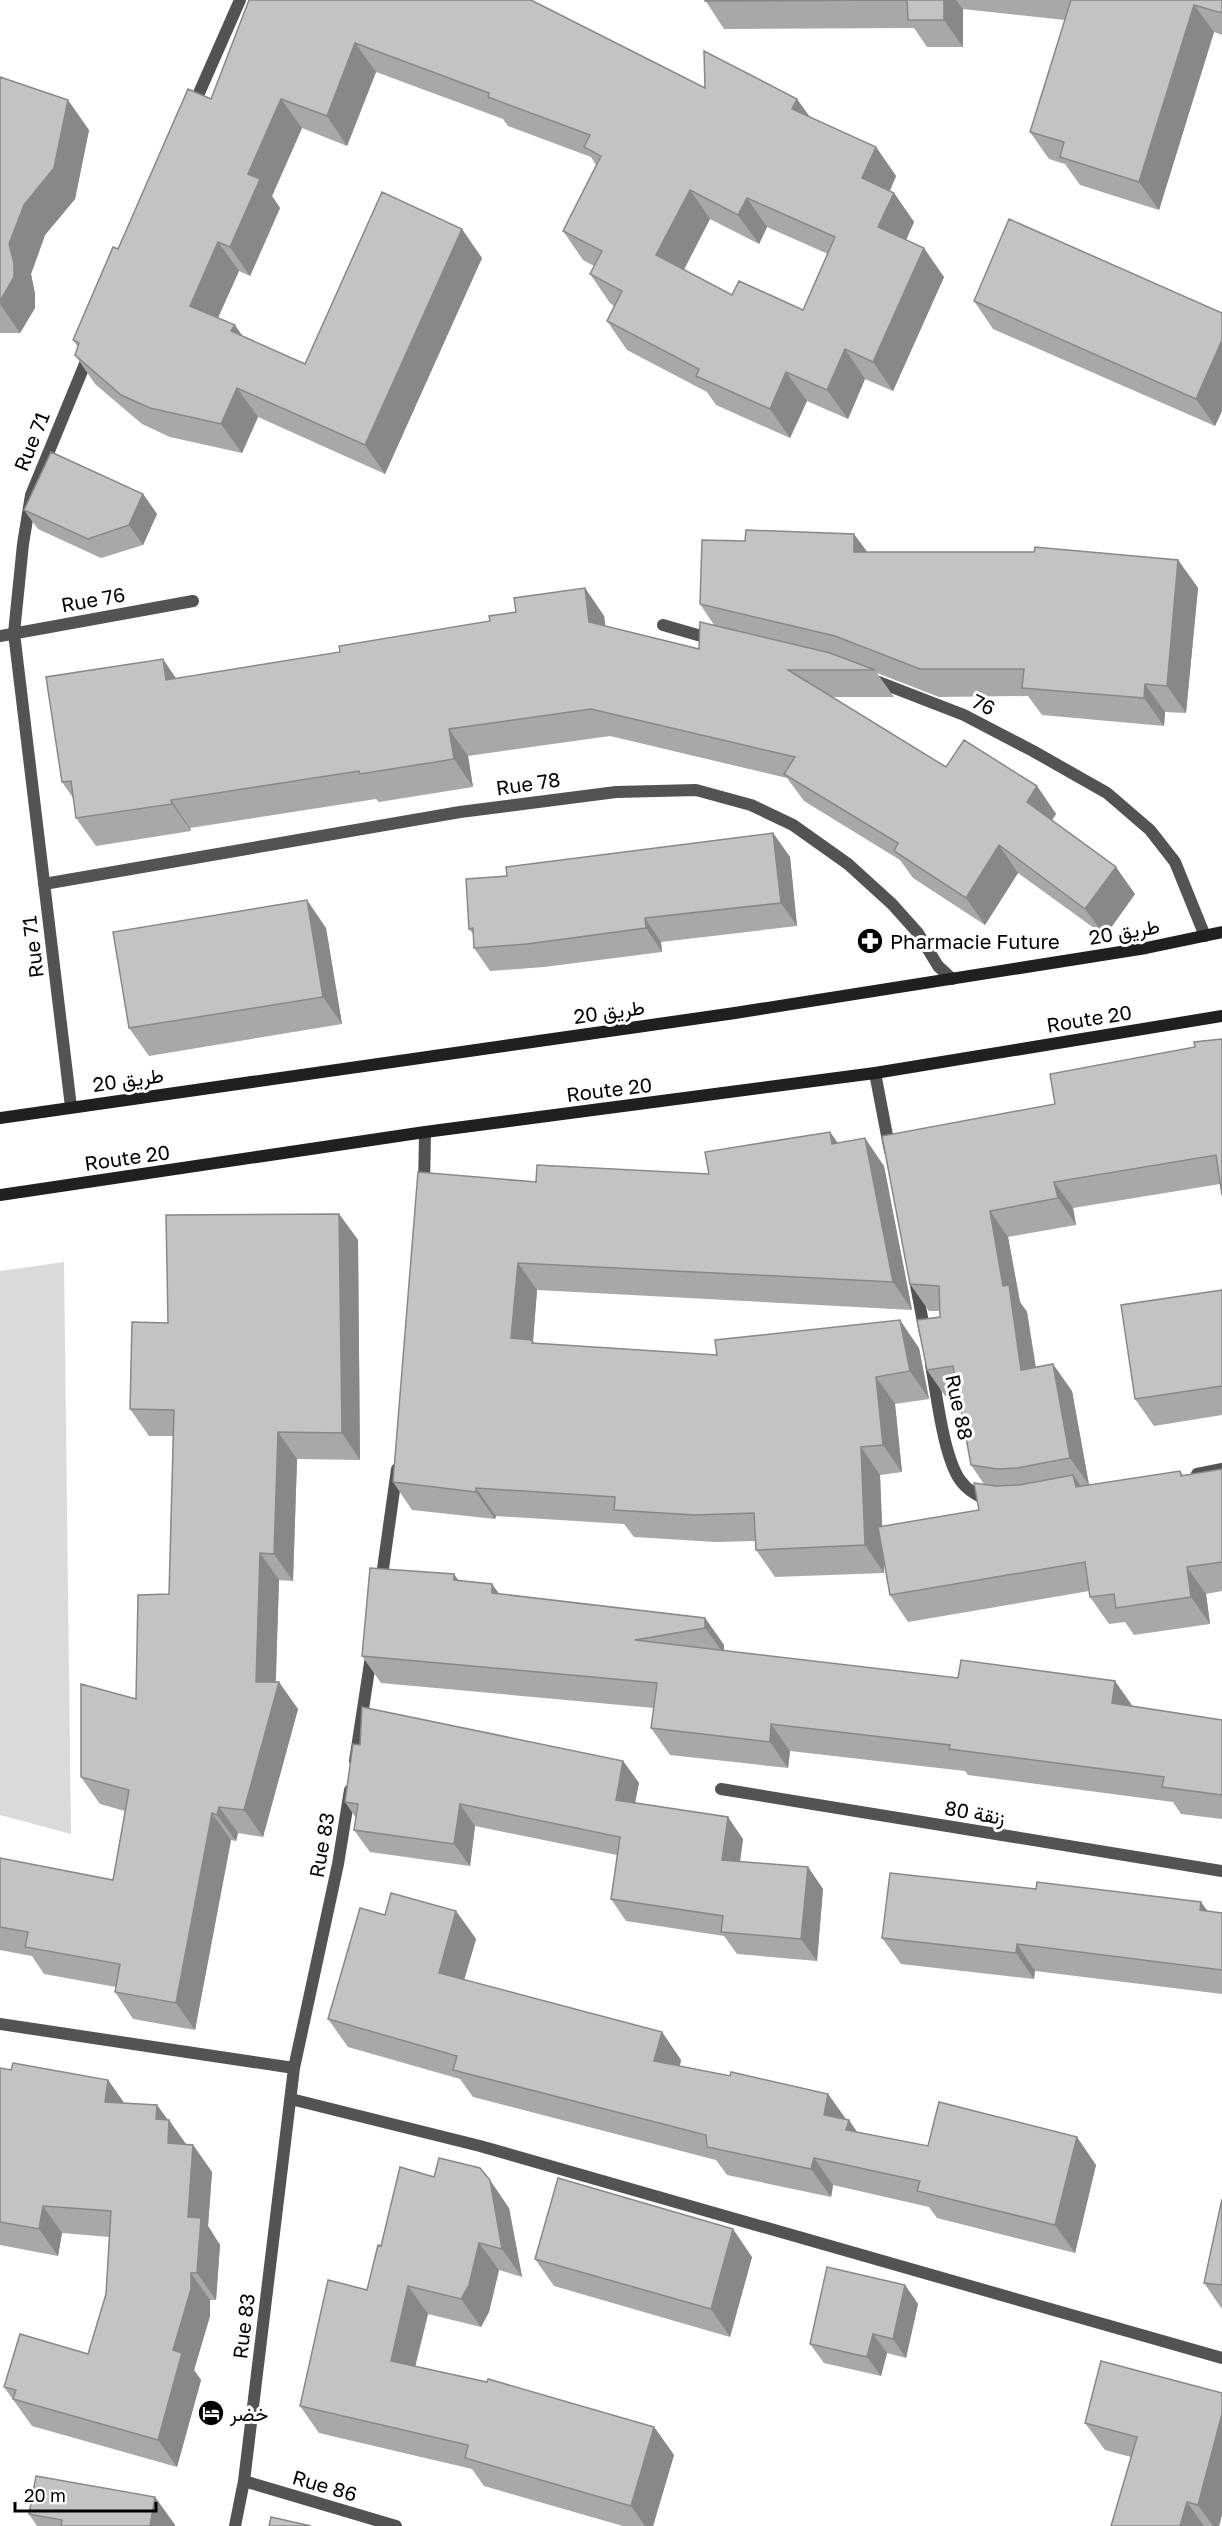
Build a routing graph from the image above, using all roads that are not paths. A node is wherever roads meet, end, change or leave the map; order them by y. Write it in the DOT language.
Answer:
graph roads {
  1 [pos="240,0"];
  2 [pos="186,123"];
  3 [pos="94,343"];
  4 [pos="193,601"];
  5 [pos="663,625"];
  6 [pos="14,633"];
  7 [pos="0,636"];
  8 [pos="728,643"];
  9 [pos="862,676"];
  10 [pos="44,884"];
  11 [pos="1222,933"];
  12 [pos="1205,936"];
  13 [pos="952,979"];
  14 [pos="1222,1016"];
  15 [pos="875,1073"];
  16 [pos="71,1107"];
  17 [pos="0,1118"];
  18 [pos="425,1132"];
  19 [pos="893,1166"];
  20 [pos="0,1195"];
  21 [pos="424,1203"];
  22 [pos="913,1271"];
  23 [pos="398,1461"];
  24 [pos="1222,1469"];
  25 [pos="1182,1477"];
  26 [pos="1001,1503"];
  27 [pos="380,1591"];
  28 [pos="374,1635"];
  29 [pos="721,1789"];
  30 [pos="1222,1871"];
  31 [pos="0,2024"];
  32 [pos="294,2068"];
  33 [pos="291,2099"];
  34 [pos="1222,2358"];
  35 [pos="244,2481"];
  36 [pos="235,2526"];
  37 [pos="396,2526"];
  1 -- 2 [label="street"];
  3 -- 6 [label="street, Rue 71"];
  4 -- 6 [label="street, Rue 76"];
  5 -- 8 [label="street"];
  6 -- 7 [label="street, Rue 76"];
  6 -- 10 [label="street, Rue 71"];
  9 -- 12 [label="street, 76"];
  10 -- 13 [label="street, Rue 78"];
  10 -- 16 [label="street, Rue 71"];
  11 -- 12 [label="main road, طريق 20"];
  12 -- 13 [label="main road, طريق 20"];
  13 -- 16 [label="main road, طريق 20"];
  14 -- 15 [label="main road, Route 20"];
  15 -- 18 [label="main road, Route 20"];
  15 -- 19 [label="street"];
  16 -- 17 [label="main road, طريق 20"];
  18 -- 20 [label="main road, Route 20"];
  18 -- 21 [label="street"];
  22 -- 26 [label="street, Rue 88"];
  23 -- 27 [label="street"];
  24 -- 25 [label="street"];
  28 -- 32 [label="street, Rue 83"];
  29 -- 30 [label="street, زنقة 80"];
  31 -- 32 [label="street"];
  32 -- 33 [label="street, Rue 83"];
  33 -- 34 [label="street"];
  33 -- 35 [label="street, Rue 83"];
  35 -- 36 [label="street, Rue 83"];
  35 -- 37 [label="street, Rue 86"];
}
